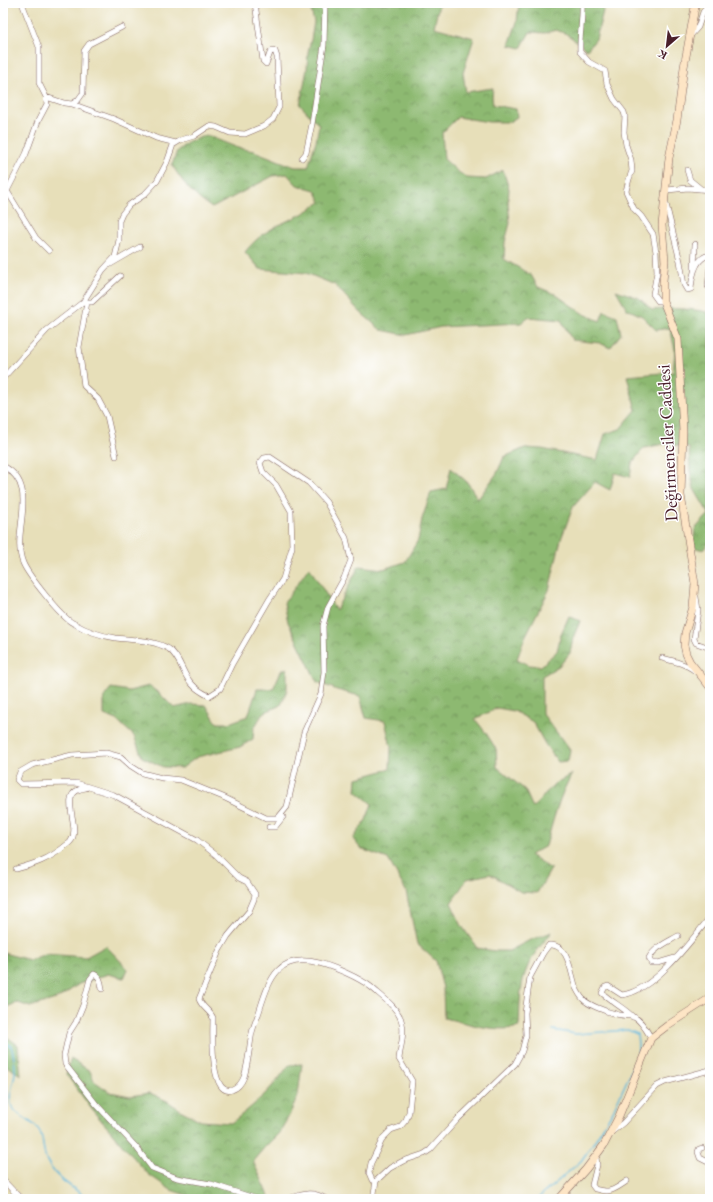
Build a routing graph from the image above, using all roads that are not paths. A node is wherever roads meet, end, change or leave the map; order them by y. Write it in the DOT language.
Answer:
graph roads {
  1 [pos="22,3"];
  2 [pos="255,3"];
  3 [pos="325,3"];
  4 [pos="694,3"];
  5 [pos="582,4"];
  6 [pos="710,4"];
  7 [pos="122,27"];
  8 [pos="690,36"];
  9 [pos="46,97"];
  10 [pos="72,104"];
  11 [pos="176,143"];
  12 [pos="302,158"];
  13 [pos="687,170"];
  14 [pos="702,189"];
  15 [pos="666,190"];
  16 [pos="710,190"];
  17 [pos="5,193"];
  18 [pos="665,202"];
  19 [pos="695,244"];
  20 [pos="140,246"];
  21 [pos="48,251"];
  22 [pos="710,255"];
  23 [pos="106,266"];
  24 [pos="710,268"];
  25 [pos="694,270"];
  26 [pos="120,276"];
  27 [pos="710,286"];
  28 [pos="663,300"];
  29 [pos="85,302"];
  30 [pos="3,378"];
  31 [pos="116,456"];
  32 [pos="3,466"];
  33 [pos="695,584"];
  34 [pos="710,648"];
  35 [pos="662,658"];
  36 [pos="701,676"];
  37 [pos="710,687"];
  38 [pos="89,787"];
  39 [pos="287,807"];
  40 [pos="269,827"];
  41 [pos="16,869"];
  42 [pos="710,917"];
  43 [pos="678,936"];
  44 [pos="676,958"];
  45 [pos="102,990"];
  46 [pos="710,998"];
  47 [pos="634,1017"];
  48 [pos="651,1038"];
  49 [pos="710,1070"];
  50 [pos="612,1131"];
  51 [pos="702,1148"];
  52 [pos="596,1157"];
  53 [pos="710,1163"];
  54 [pos="3,1180"];
  55 [pos="627,1181"];
  56 [pos="376,1182"];
  57 [pos="21,1199"];
  58 [pos="257,1199"];
  59 [pos="288,1199"];
  60 [pos="326,1199"];
  61 [pos="374,1199"];
  62 [pos="559,1199"];
  1 -- 9 [label="street"];
  2 -- 11 [label="street"];
  3 -- 12 [label="street"];
  4 -- 8 [label="main road, Değirmenciler Caddesi"];
  5 -- 28 [label="street"];
  6 -- 8 [label="street"];
  7 -- 10 [label="street"];
  8 -- 15 [label="main road, Değirmenciler Caddesi"];
  9 -- 10 [label="street"];
  9 -- 17 [label="street"];
  10 -- 11 [label="street"];
  11 -- 23 [label="street"];
  13 -- 14 [label="street"];
  14 -- 15 [label="street"];
  14 -- 16 [label="street"];
  15 -- 18 [label="main road, Değirmenciler Caddesi"];
  17 -- 21 [label="street"];
  18 -- 25 [label="street"];
  18 -- 28 [label="main road, Değirmenciler Caddesi"];
  19 -- 25 [label="street"];
  20 -- 23 [label="street"];
  22 -- 25 [label="street"];
  23 -- 29 [label="street"];
  24 -- 27 [label="street"];
  26 -- 29 [label="street"];
  28 -- 33 [label="main road, Değirmenciler Caddesi"];
  29 -- 30 [label="street"];
  29 -- 31 [label="street"];
  32 -- 39 [label="street"];
  33 -- 34 [label="street"];
  33 -- 36 [label="main road, Değirmenciler Caddesi"];
  35 -- 36 [label="street"];
  36 -- 37 [label="main road, Değirmenciler Caddesi"];
  38 -- 39 [label="street"];
  38 -- 41 [label="street"];
  38 -- 56 [label="street"];
  39 -- 40 [label="street"];
  42 -- 44 [label="street"];
  43 -- 44 [label="street"];
  44 -- 47 [label="street"];
  45 -- 58 [label="street"];
  46 -- 48 [label="main road"];
  47 -- 48 [label="street"];
  47 -- 56 [label="street"];
  48 -- 50 [label="main road"];
  49 -- 50 [label="street"];
  50 -- 52 [label="main road"];
  51 -- 53 [label="street"];
  52 -- 55 [label="street"];
  52 -- 62 [label="main road"];
  54 -- 57 [label="street"];
  56 -- 61 [label="street"];
  59 -- 60 [label="street"];
}
